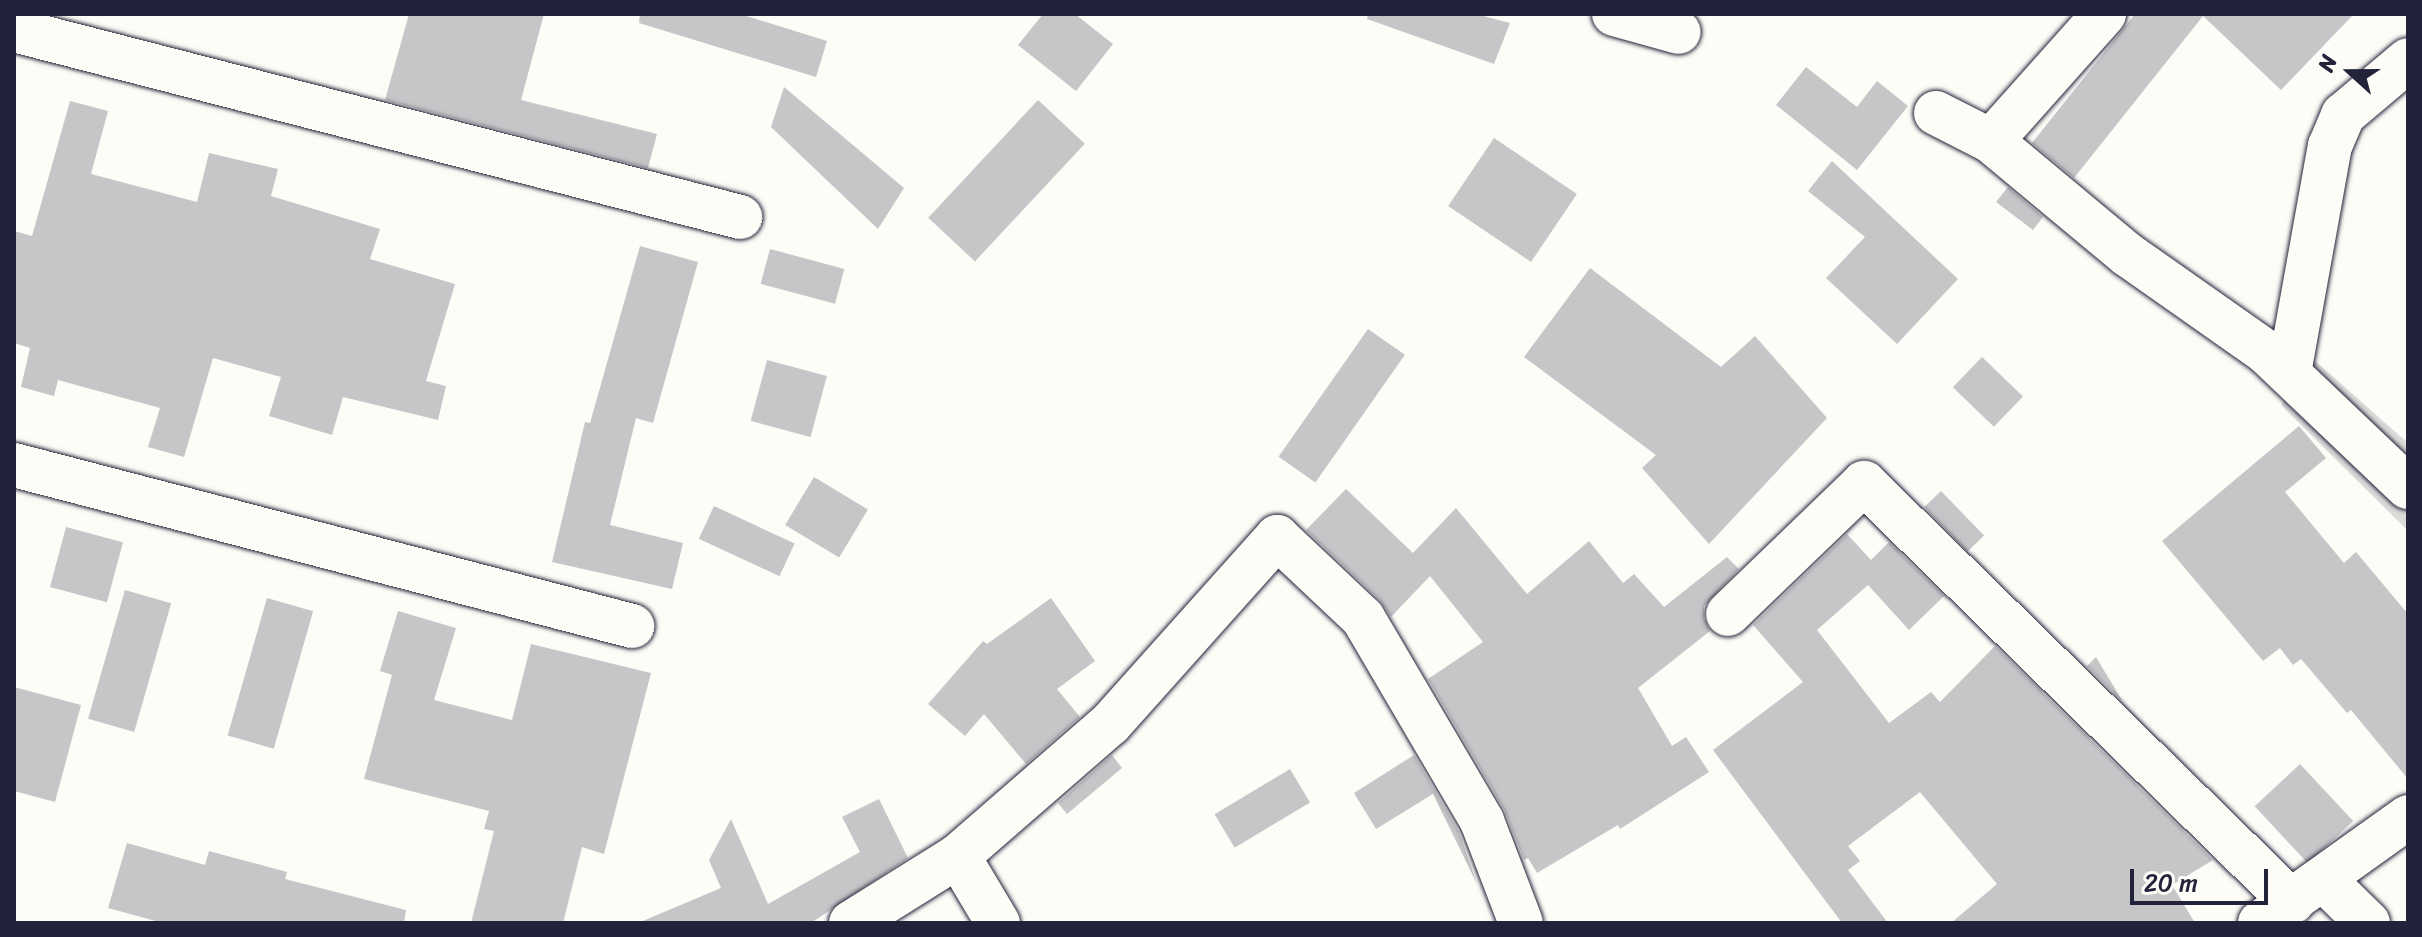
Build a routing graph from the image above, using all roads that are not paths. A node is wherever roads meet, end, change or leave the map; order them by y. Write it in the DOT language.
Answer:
graph roads {
  1 [pos="1614,14"];
  2 [pos="2104,14"];
  3 [pos="14,30"];
  4 [pos="1679,32"];
  5 [pos="2408,60"];
  6 [pos="1936,113"];
  7 [pos="1991,141"];
  8 [pos="740,217"];
  9 [pos="2289,373"];
  10 [pos="14,465"];
  11 [pos="2408,487"];
  12 [pos="1728,614"];
  13 [pos="632,626"];
  14 [pos="2408,817"];
  15 [pos="958,856"];
  16 [pos="2291,901"];
  17 [pos="851,923"];
  18 [pos="998,923"];
  19 [pos="1521,923"];
  20 [pos="2368,923"];
  1 -- 4 [label="street"];
  2 -- 7 [label="street"];
  3 -- 8 [label="street"];
  5 -- 9 [label="street"];
  6 -- 7 [label="street"];
  7 -- 9 [label="street"];
  9 -- 11 [label="street"];
  10 -- 13 [label="street"];
  12 -- 16 [label="street"];
  14 -- 16 [label="street"];
  15 -- 17 [label="street"];
  15 -- 18 [label="street"];
  15 -- 19 [label="street"];
  16 -- 20 [label="street"];
}
